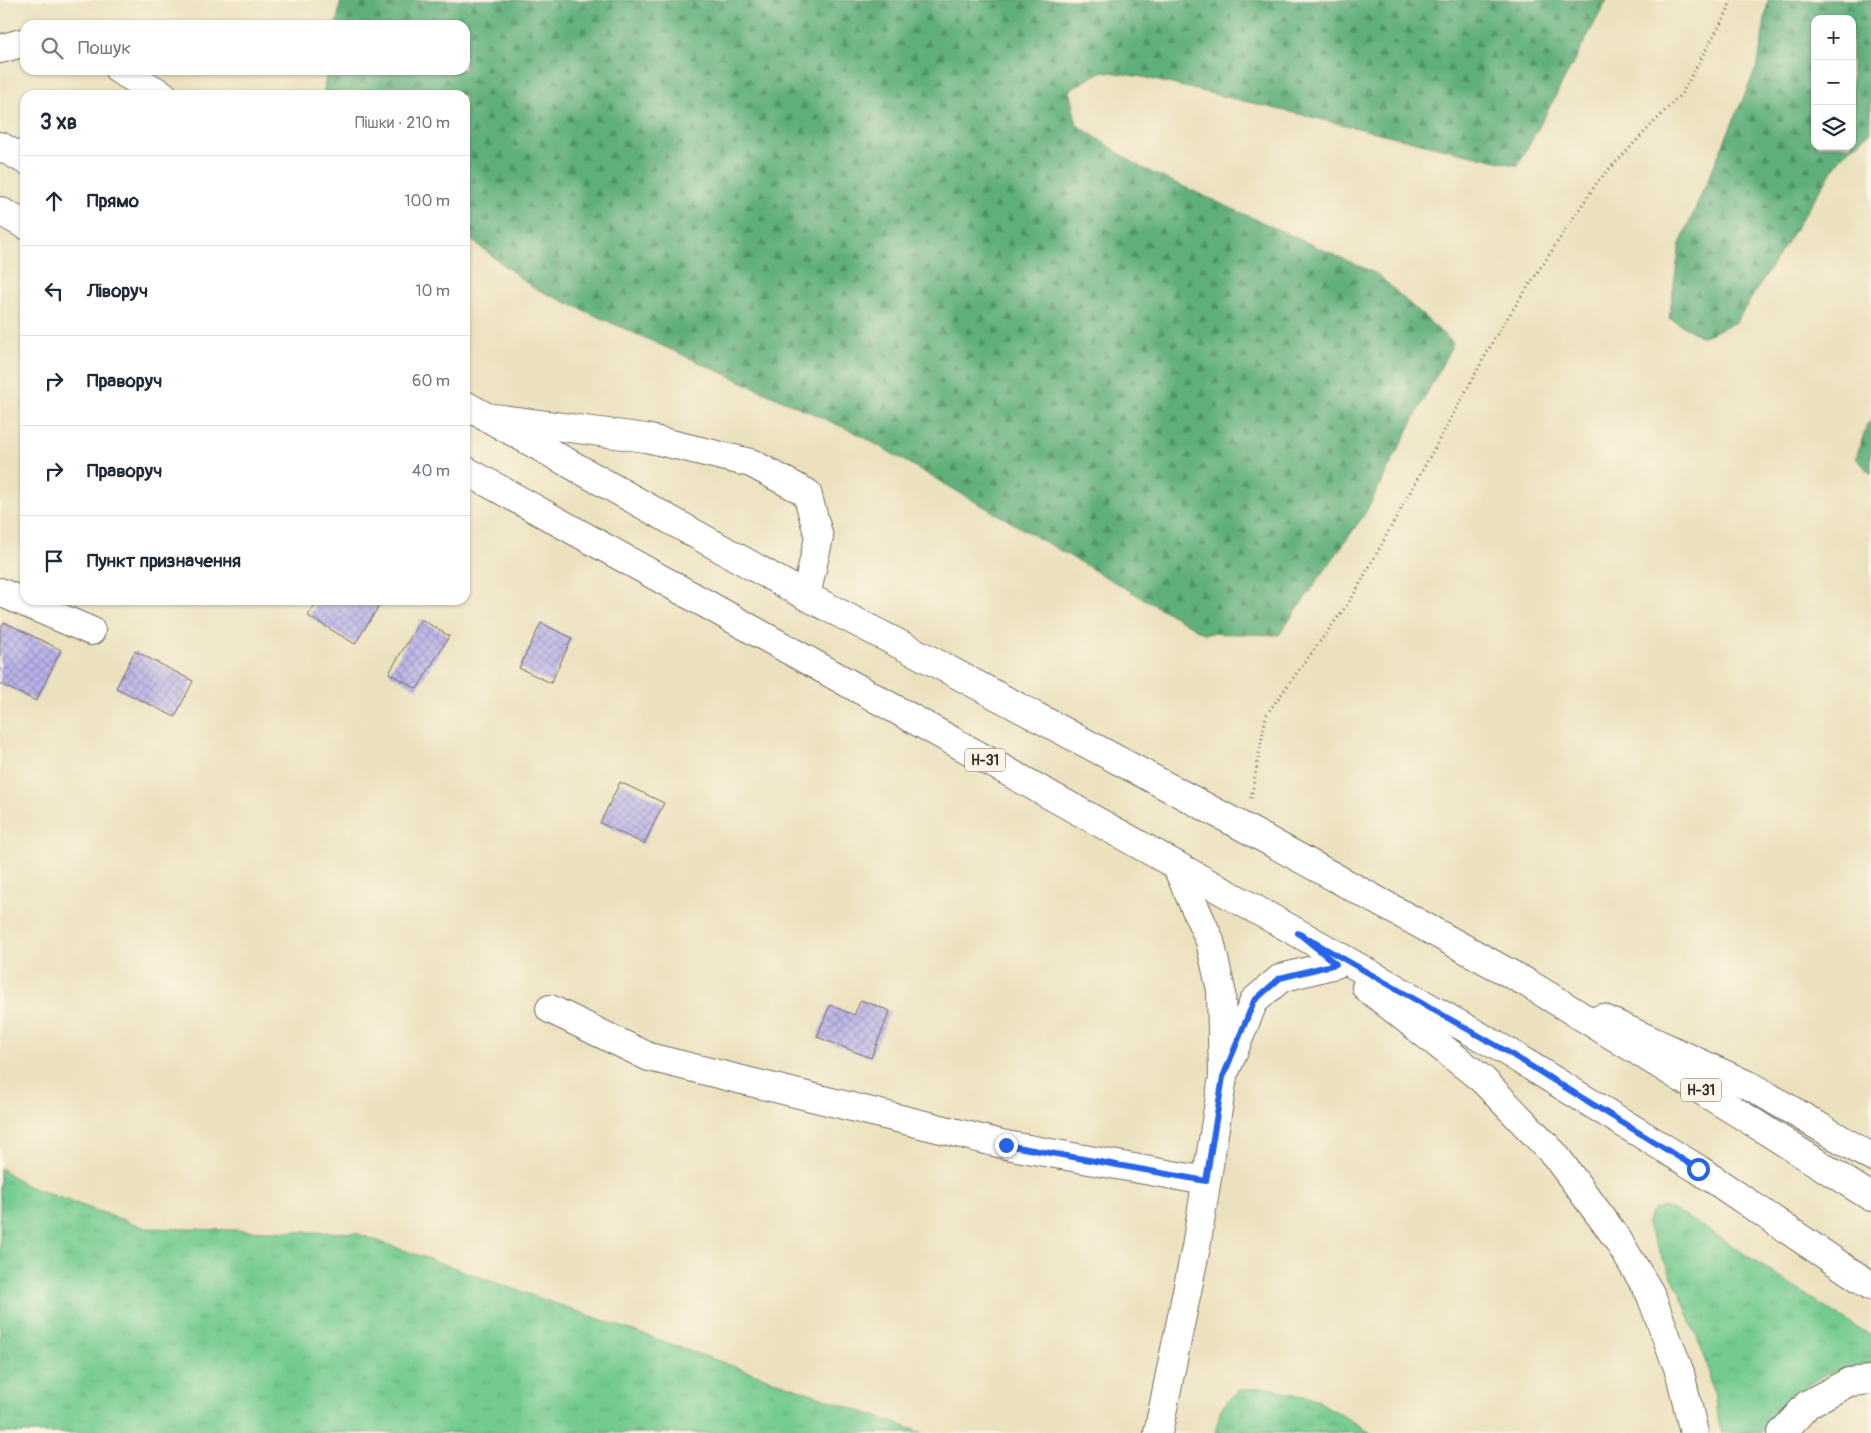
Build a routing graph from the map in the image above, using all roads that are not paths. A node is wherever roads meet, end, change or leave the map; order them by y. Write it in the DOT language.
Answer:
graph roads {
  1 [pos="20,44"];
  2 [pos="0,50"];
  3 [pos="128,75"];
  4 [pos="154,90"];
  5 [pos="0,146"];
  6 [pos="20,157"];
  7 [pos="0,211"];
  8 [pos="20,222"];
  9 [pos="476,411"];
  10 [pos="470,473"];
  11 [pos="0,592"];
  12 [pos="806,596"];
  13 [pos="20,601"];
  14 [pos="30,605"];
  15 [pos="91,631"];
  16 [pos="1176,865"];
  17 [pos="1298,933"];
  18 [pos="1336,964"];
  19 [pos="1529,984"];
  20 [pos="550,1009"];
  21 [pos="1223,1077"];
  22 [pos="1871,1158"];
  23 [pos="1206,1181"];
  24 [pos="1871,1197"];
  25 [pos="1871,1286"];
  26 [pos="1871,1380"];
  27 [pos="1158,1433"];
  28 [pos="1694,1433"];
  29 [pos="1782,1433"];
  1 -- 2 [label="main road"];
  3 -- 4 [label="main road"];
  5 -- 6 [label="main road"];
  7 -- 8 [label="main road"];
  9 -- 12 [label="main road, Н-31"];
  9 -- 12 [label="main road"];
  10 -- 16 [label="main road, Н-31"];
  11 -- 13 [label="main road"];
  12 -- 19 [label="main road, Н-31"];
  14 -- 15 [label="main road"];
  16 -- 17 [label="main road, Н-31"];
  16 -- 21 [label="main road"];
  17 -- 18 [label="main road"];
  17 -- 25 [label="main road, Н-31"];
  18 -- 21 [label="main road"];
  18 -- 28 [label="main road"];
  19 -- 22 [label="main road"];
  19 -- 24 [label="main road, Н-31"];
  20 -- 23 [label="main road"];
  21 -- 23 [label="main road"];
  23 -- 27 [label="main road"];
  26 -- 29 [label="main road"];
}
